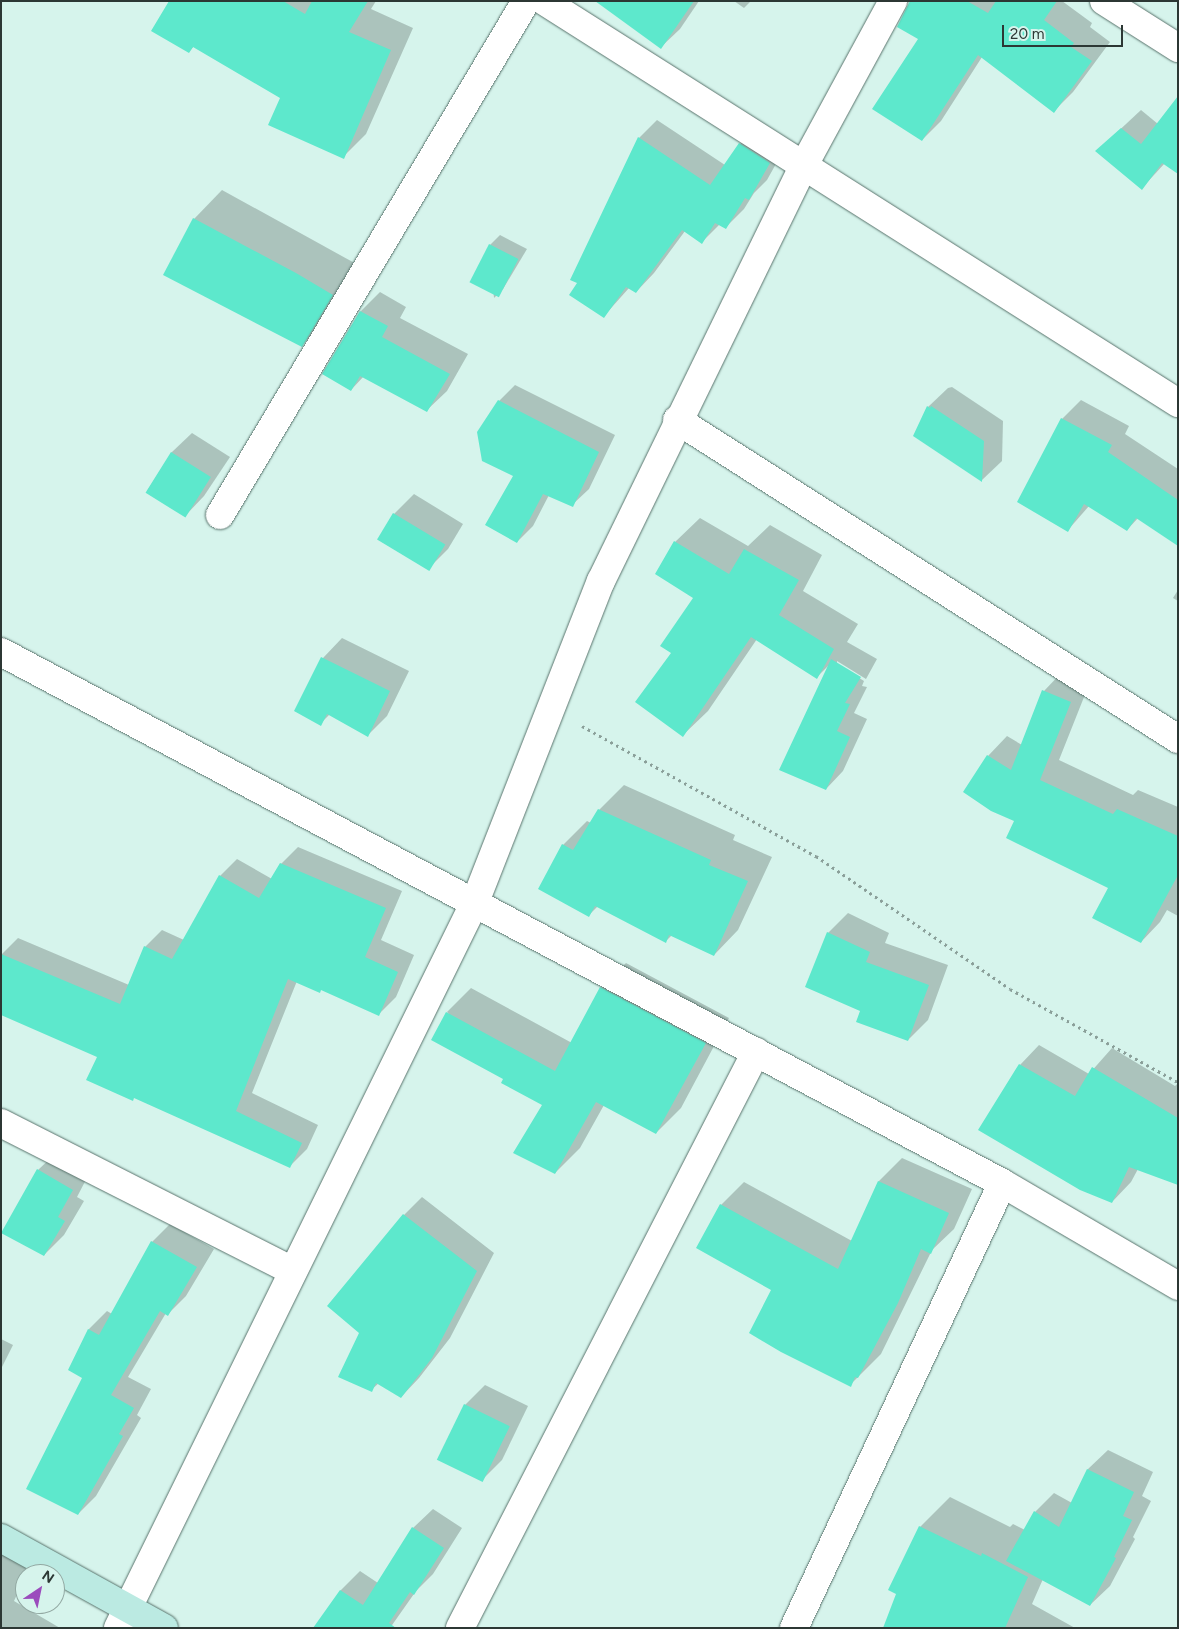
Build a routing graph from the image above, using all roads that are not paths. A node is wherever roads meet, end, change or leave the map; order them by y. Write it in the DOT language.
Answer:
graph roads {
  1 [pos="526,1"];
  2 [pos="544,1"];
  3 [pos="893,1"];
  4 [pos="1104,1"];
  5 [pos="1178,48"];
  6 [pos="804,166"];
  7 [pos="1178,403"];
  8 [pos="677,420"];
  9 [pos="220,515"];
  10 [pos="1,652"];
  11 [pos="1178,739"];
  12 [pos="475,902"];
  13 [pos="756,1052"];
  14 [pos="1,1123"];
  15 [pos="1002,1183"];
  16 [pos="293,1271"];
  17 [pos="1178,1286"];
  18 [pos="1,1538"];
  19 [pos="123,1617"];
  20 [pos="164,1628"];
  21 [pos="460,1628"];
  22 [pos="794,1628"];
  1 -- 9 [label="street"];
  2 -- 6 [label="street"];
  3 -- 6 [label="street"];
  4 -- 5 [label="street"];
  6 -- 7 [label="street"];
  6 -- 8 [label="street"];
  8 -- 11 [label="street"];
  8 -- 12 [label="street"];
  10 -- 12 [label="street"];
  12 -- 13 [label="street"];
  12 -- 16 [label="street"];
  13 -- 15 [label="street"];
  13 -- 21 [label="street"];
  14 -- 16 [label="street"];
  15 -- 17 [label="street"];
  15 -- 22 [label="street"];
  16 -- 19 [label="street"];
  18 -- 19 [label="main road"];
  19 -- 20 [label="main road"];
}
